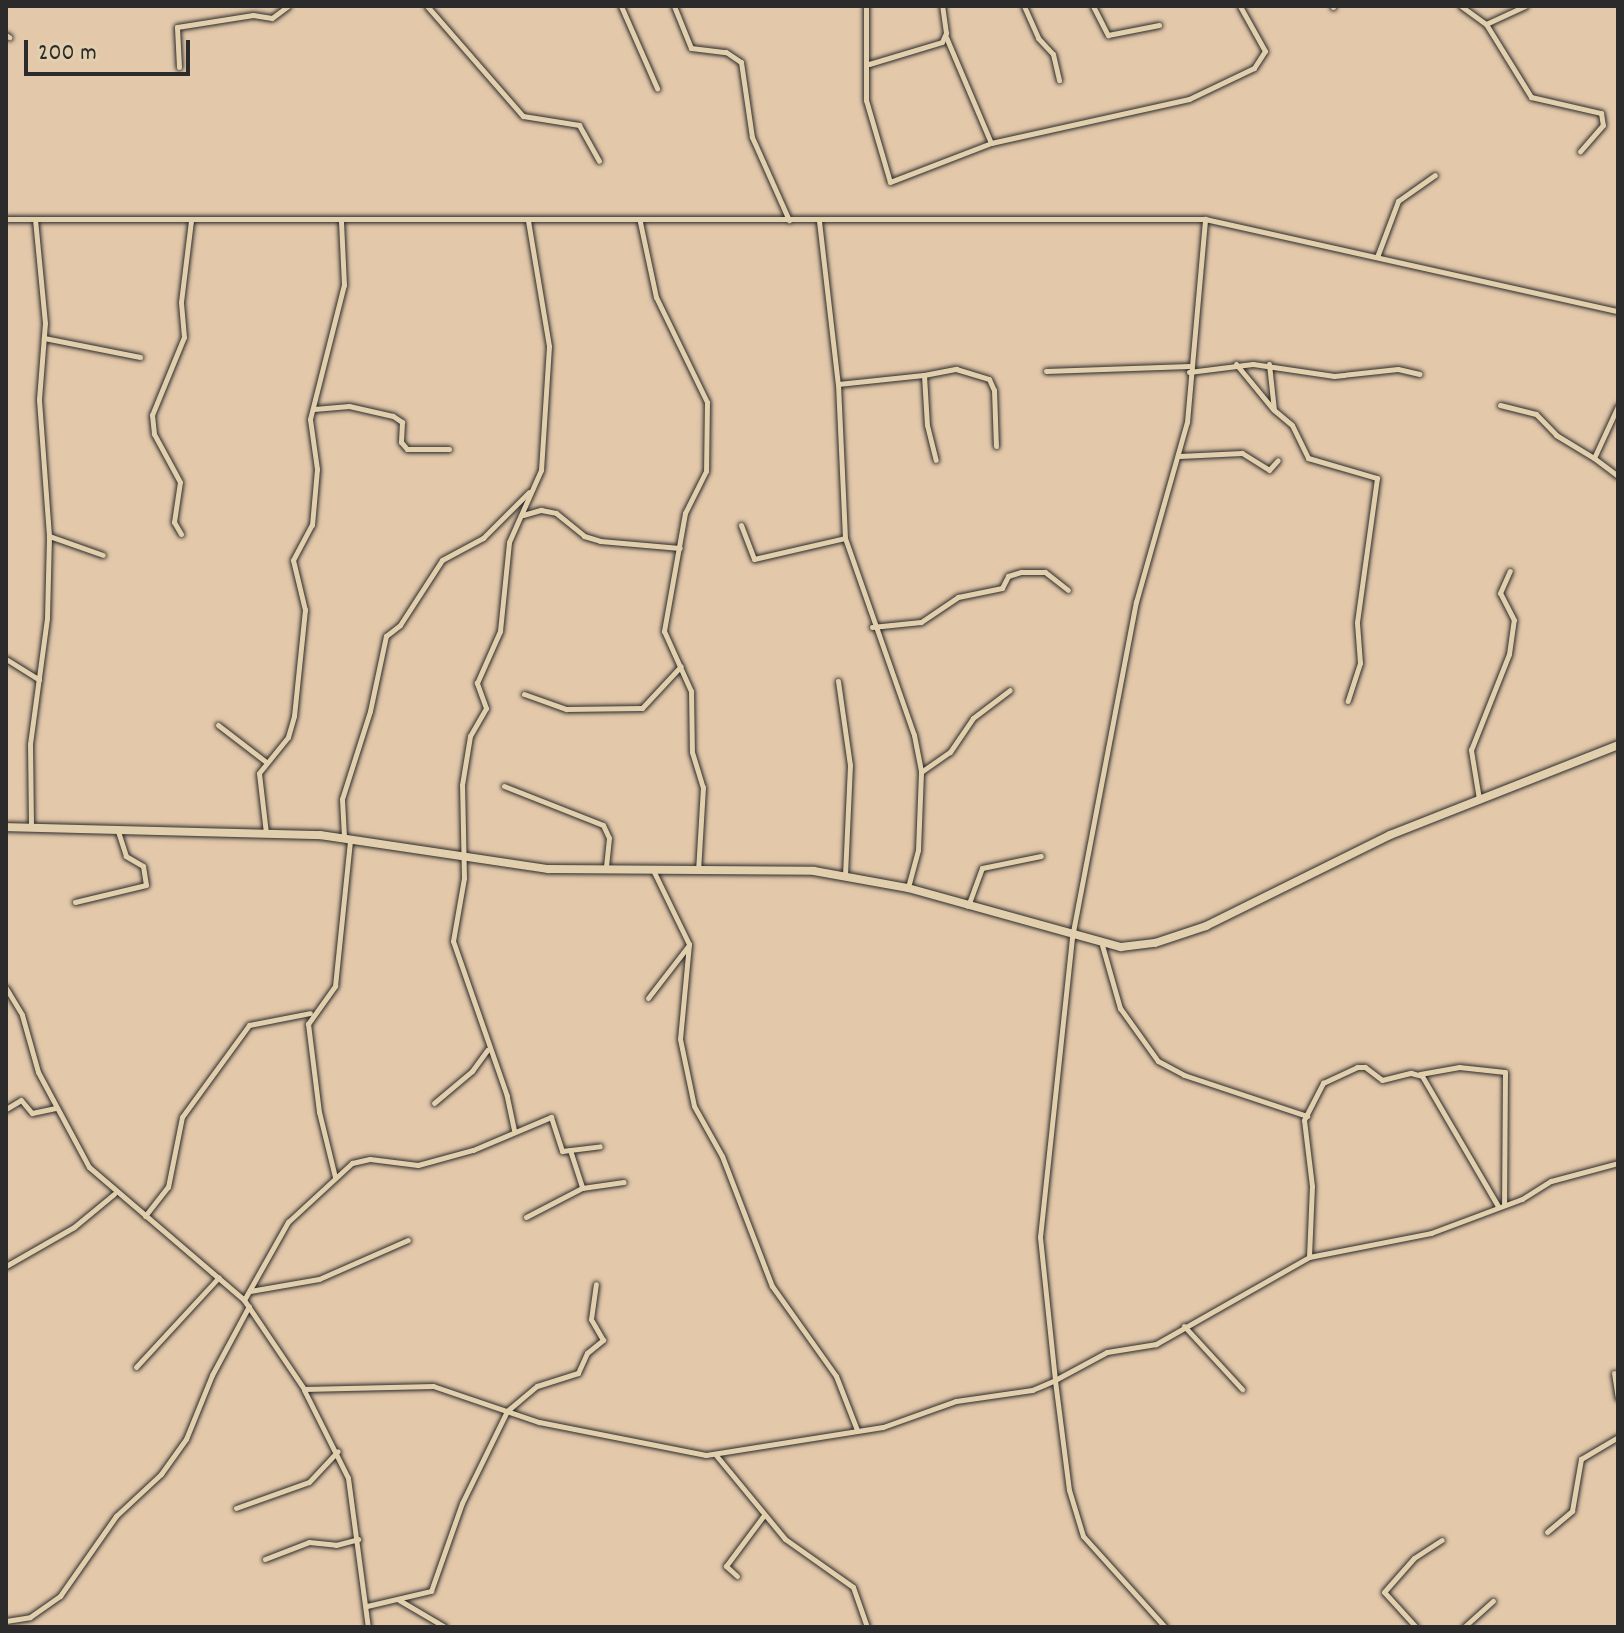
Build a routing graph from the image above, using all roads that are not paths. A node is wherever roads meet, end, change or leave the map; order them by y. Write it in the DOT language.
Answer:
graph roads {
  1 [pos="288,6"];
  2 [pos="427,6"];
  3 [pos="621,6"];
  4 [pos="674,6"];
  5 [pos="866,6"];
  6 [pos="942,6"];
  7 [pos="1024,6"];
  8 [pos="1093,6"];
  9 [pos="1240,6"];
  10 [pos="1461,6"];
  11 [pos="1525,6"];
  12 [pos="1486,24"];
  13 [pos="1159,25"];
  14 [pos="946,37"];
  15 [pos="869,64"];
  16 [pos="179,67"];
  17 [pos="1059,80"];
  18 [pos="657,88"];
  19 [pos="991,143"];
  20 [pos="1580,151"];
  21 [pos="599,161"];
  22 [pos="1435,175"];
  23 [pos="6,219"];
  24 [pos="35,219"];
  25 [pos="1205,219"];
  26 [pos="191,220"];
  27 [pos="789,220"];
  28 [pos="341,221"];
  29 [pos="528,221"];
  30 [pos="819,221"];
  31 [pos="640,222"];
  32 [pos="1377,257"];
  33 [pos="1618,311"];
  34 [pos="44,338"];
  35 [pos="140,357"];
  36 [pos="1235,364"];
  37 [pos="1269,364"];
  38 [pos="1189,369"];
  39 [pos="1046,371"];
  40 [pos="1419,374"];
  41 [pos="924,375"];
  42 [pos="838,384"];
  43 [pos="1500,405"];
  44 [pos="1618,406"];
  45 [pos="313,409"];
  46 [pos="1274,410"];
  47 [pos="996,446"];
  48 [pos="449,449"];
  49 [pos="1179,456"];
  50 [pos="1594,458"];
  51 [pos="936,460"];
  52 [pos="1278,460"];
  53 [pos="1618,476"];
  54 [pos="530,491"];
  55 [pos="522,515"];
  56 [pos="741,525"];
  57 [pos="181,534"];
  58 [pos="49,536"];
  59 [pos="845,538"];
  60 [pos="680,548"];
  61 [pos="103,555"];
  62 [pos="1510,571"];
  63 [pos="1068,590"];
  64 [pos="872,627"];
  65 [pos="6,659"];
  66 [pos="681,666"];
  67 [pos="39,680"];
  68 [pos="838,681"];
  69 [pos="1010,690"];
  70 [pos="524,694"];
  71 [pos="1348,701"];
  72 [pos="218,725"];
  73 [pos="1618,745"];
  74 [pos="265,761"];
  75 [pos="921,772"];
  76 [pos="504,786"];
  77 [pos="1479,799"];
  78 [pos="31,825"];
  79 [pos="117,826"];
  80 [pos="6,827"];
  81 [pos="266,833"];
  82 [pos="347,837"];
  83 [pos="464,855"];
  84 [pos="1041,856"];
  85 [pos="606,869"];
  86 [pos="653,870"];
  87 [pos="698,870"];
  88 [pos="845,874"];
  89 [pos="908,888"];
  90 [pos="75,902"];
  91 [pos="968,906"];
  92 [pos="1072,937"];
  93 [pos="689,944"];
  94 [pos="1102,945"];
  95 [pos="6,988"];
  96 [pos="648,998"];
  97 [pos="311,1013"];
  98 [pos="488,1049"];
  99 [pos="1419,1074"];
  100 [pos="434,1103"];
  101 [pos="55,1108"];
  102 [pos="6,1109"];
  103 [pos="1308,1116"];
  104 [pos="514,1130"];
  105 [pos="600,1146"];
  106 [pos="570,1150"];
  107 [pos="1618,1163"];
  108 [pos="335,1177"];
  109 [pos="624,1182"];
  110 [pos="582,1188"];
  111 [pos="114,1194"];
  112 [pos="1501,1205"];
  113 [pos="145,1216"];
  114 [pos="526,1217"];
  115 [pos="408,1240"];
  116 [pos="1309,1257"];
  117 [pos="6,1266"];
  118 [pos="219,1277"];
  119 [pos="596,1284"];
  120 [pos="250,1291"];
  121 [pos="246,1303"];
  122 [pos="1184,1326"];
  123 [pos="136,1367"];
  124 [pos="1614,1373"];
  125 [pos="1055,1380"];
  126 [pos="304,1389"];
  127 [pos="1242,1389"];
  128 [pos="1618,1398"];
  129 [pos="507,1411"];
  130 [pos="857,1430"];
  131 [pos="1618,1437"];
  132 [pos="338,1451"];
  133 [pos="715,1454"];
  134 [pos="236,1508"];
  135 [pos="764,1515"];
  136 [pos="1547,1532"];
  137 [pos="358,1539"];
  138 [pos="1442,1540"];
  139 [pos="265,1559"];
  140 [pos="737,1576"];
  141 [pos="398,1600"];
  142 [pos="1493,1601"];
  143 [pos="367,1606"];
  144 [pos="6,1621"];
  145 [pos="368,1627"];
  146 [pos="445,1627"];
  147 [pos="867,1627"];
  148 [pos="1165,1627"];
  149 [pos="1416,1627"];
  150 [pos="1464,1627"];
  1 -- 16 [label="street"];
  2 -- 21 [label="street"];
  3 -- 18 [label="street"];
  4 -- 27 [label="street"];
  5 -- 15 [label="street"];
  6 -- 14 [label="street"];
  7 -- 17 [label="street"];
  8 -- 13 [label="street"];
  9 -- 19 [label="street"];
  10 -- 12 [label="street"];
  11 -- 12 [label="street"];
  12 -- 20 [label="street"];
  14 -- 15 [label="street"];
  14 -- 19 [label="street"];
  15 -- 19 [label="street"];
  22 -- 32 [label="street"];
  23 -- 24 [label="street"];
  24 -- 26 [label="street"];
  24 -- 34 [label="street"];
  25 -- 30 [label="street"];
  25 -- 32 [label="street"];
  25 -- 38 [label="street"];
  26 -- 28 [label="street"];
  26 -- 57 [label="street"];
  27 -- 30 [label="street"];
  27 -- 31 [label="street"];
  28 -- 29 [label="street"];
  28 -- 45 [label="street"];
  29 -- 31 [label="street"];
  29 -- 54 [label="street"];
  30 -- 42 [label="street"];
  31 -- 60 [label="street"];
  32 -- 33 [label="street"];
  34 -- 35 [label="street"];
  34 -- 58 [label="street"];
  36 -- 37 [label="street"];
  36 -- 38 [label="street"];
  36 -- 46 [label="street"];
  37 -- 40 [label="street"];
  37 -- 46 [label="street"];
  38 -- 39 [label="street"];
  38 -- 49 [label="street"];
  41 -- 42 [label="street"];
  41 -- 47 [label="street"];
  41 -- 51 [label="street"];
  42 -- 59 [label="street"];
  43 -- 50 [label="street"];
  44 -- 50 [label="street"];
  45 -- 48 [label="street"];
  45 -- 74 [label="street"];
  46 -- 71 [label="street"];
  49 -- 52 [label="street"];
  49 -- 92 [label="street"];
  50 -- 53 [label="street"];
  54 -- 55 [label="street"];
  54 -- 82 [label="street"];
  55 -- 60 [label="street"];
  55 -- 83 [label="street"];
  56 -- 59 [label="street"];
  58 -- 61 [label="street"];
  58 -- 67 [label="street"];
  59 -- 64 [label="street"];
  60 -- 66 [label="street"];
  62 -- 77 [label="street"];
  63 -- 64 [label="street"];
  64 -- 75 [label="street"];
  65 -- 67 [label="street"];
  66 -- 70 [label="street"];
  66 -- 87 [label="street"];
  67 -- 78 [label="street"];
  68 -- 88 [label="street"];
  69 -- 75 [label="street"];
  72 -- 74 [label="street"];
  73 -- 77 [label="main road"];
  74 -- 81 [label="street"];
  75 -- 89 [label="street"];
  76 -- 85 [label="street"];
  77 -- 94 [label="main road"];
  78 -- 79 [label="main road"];
  78 -- 80 [label="main road"];
  79 -- 81 [label="main road"];
  79 -- 90 [label="street"];
  81 -- 82 [label="main road"];
  82 -- 83 [label="main road"];
  82 -- 97 [label="street"];
  83 -- 85 [label="main road"];
  83 -- 98 [label="street"];
  84 -- 91 [label="street"];
  85 -- 86 [label="main road"];
  86 -- 87 [label="main road"];
  86 -- 93 [label="street"];
  87 -- 88 [label="main road"];
  88 -- 89 [label="main road"];
  89 -- 91 [label="main road"];
  91 -- 92 [label="main road"];
  92 -- 94 [label="main road"];
  92 -- 125 [label="street"];
  93 -- 96 [label="street"];
  93 -- 130 [label="street"];
  94 -- 103 [label="street"];
  95 -- 101 [label="street"];
  97 -- 108 [label="street"];
  97 -- 113 [label="street"];
  98 -- 100 [label="street"];
  98 -- 104 [label="street"];
  99 -- 103 [label="street"];
  99 -- 112 [label="street"];
  99 -- 112 [label="street"];
  101 -- 102 [label="street"];
  101 -- 111 [label="street"];
  103 -- 116 [label="street"];
  104 -- 106 [label="street"];
  104 -- 108 [label="street"];
  105 -- 106 [label="street"];
  106 -- 110 [label="street"];
  107 -- 112 [label="street"];
  108 -- 120 [label="street"];
  109 -- 110 [label="street"];
  110 -- 114 [label="street"];
  111 -- 113 [label="street"];
  111 -- 117 [label="street"];
  112 -- 116 [label="street"];
  113 -- 118 [label="street"];
  115 -- 120 [label="street"];
  116 -- 122 [label="street"];
  118 -- 121 [label="street"];
  118 -- 123 [label="street"];
  119 -- 129 [label="street"];
  120 -- 121 [label="street"];
  121 -- 126 [label="street"];
  121 -- 144 [label="street"];
  122 -- 125 [label="street"];
  122 -- 127 [label="street"];
  124 -- 128 [label="street"];
  125 -- 130 [label="street"];
  125 -- 148 [label="street"];
  126 -- 129 [label="street"];
  126 -- 132 [label="street"];
  129 -- 133 [label="street"];
  129 -- 141 [label="street"];
  130 -- 133 [label="street"];
  131 -- 136 [label="street"];
  132 -- 134 [label="street"];
  132 -- 137 [label="street"];
  133 -- 135 [label="street"];
  135 -- 140 [label="street"];
  135 -- 147 [label="street"];
  137 -- 139 [label="street"];
  137 -- 143 [label="street"];
  138 -- 149 [label="street"];
  141 -- 143 [label="street"];
  141 -- 146 [label="street"];
  142 -- 150 [label="street"];
  143 -- 145 [label="street"];
}
